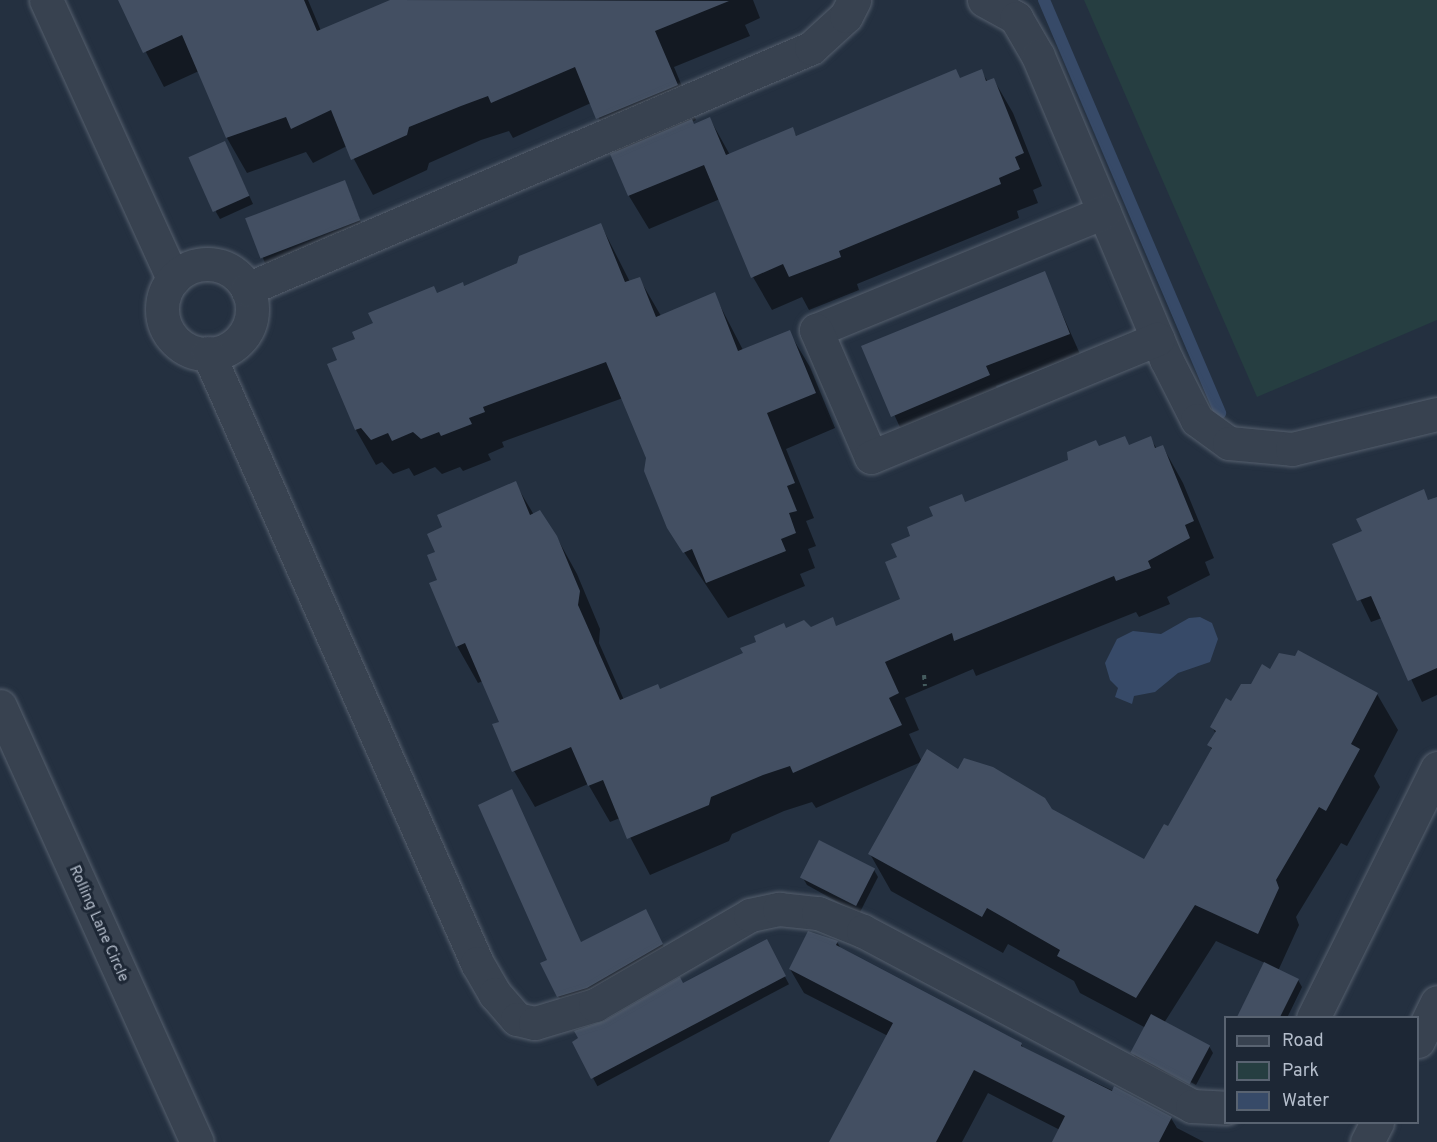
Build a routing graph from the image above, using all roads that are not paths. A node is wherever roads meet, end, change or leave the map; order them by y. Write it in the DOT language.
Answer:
graph roads {
  1 [pos="46,0"];
  2 [pos="854,0"];
  3 [pos="984,0"];
  4 [pos="1104,212"];
  5 [pos="173,279"];
  6 [pos="247,289"];
  7 [pos="1158,339"];
  8 [pos="208,353"];
  9 [pos="1437,414"];
  10 [pos="0,706"];
  11 [pos="1437,768"];
  12 [pos="1437,1002"];
  13 [pos="1313,1016"];
  14 [pos="1419,1039"];
  15 [pos="1224,1108"];
  16 [pos="1376,1124"];
  17 [pos="197,1142"];
  18 [pos="1367,1142"];
  1 -- 5 [label="street"];
  2 -- 6 [label="street"];
  3 -- 4 [label="street"];
  4 -- 7 [label="street"];
  4 -- 7 [label="street"];
  5 -- 6 [label="street"];
  5 -- 8 [label="street"];
  6 -- 8 [label="street"];
  7 -- 9 [label="street"];
  8 -- 15 [label="street"];
  10 -- 17 [label="street, Rolling Lane Circle"];
  11 -- 13 [label="street"];
  12 -- 14 [label="street"];
  16 -- 18 [label="street"];
}
